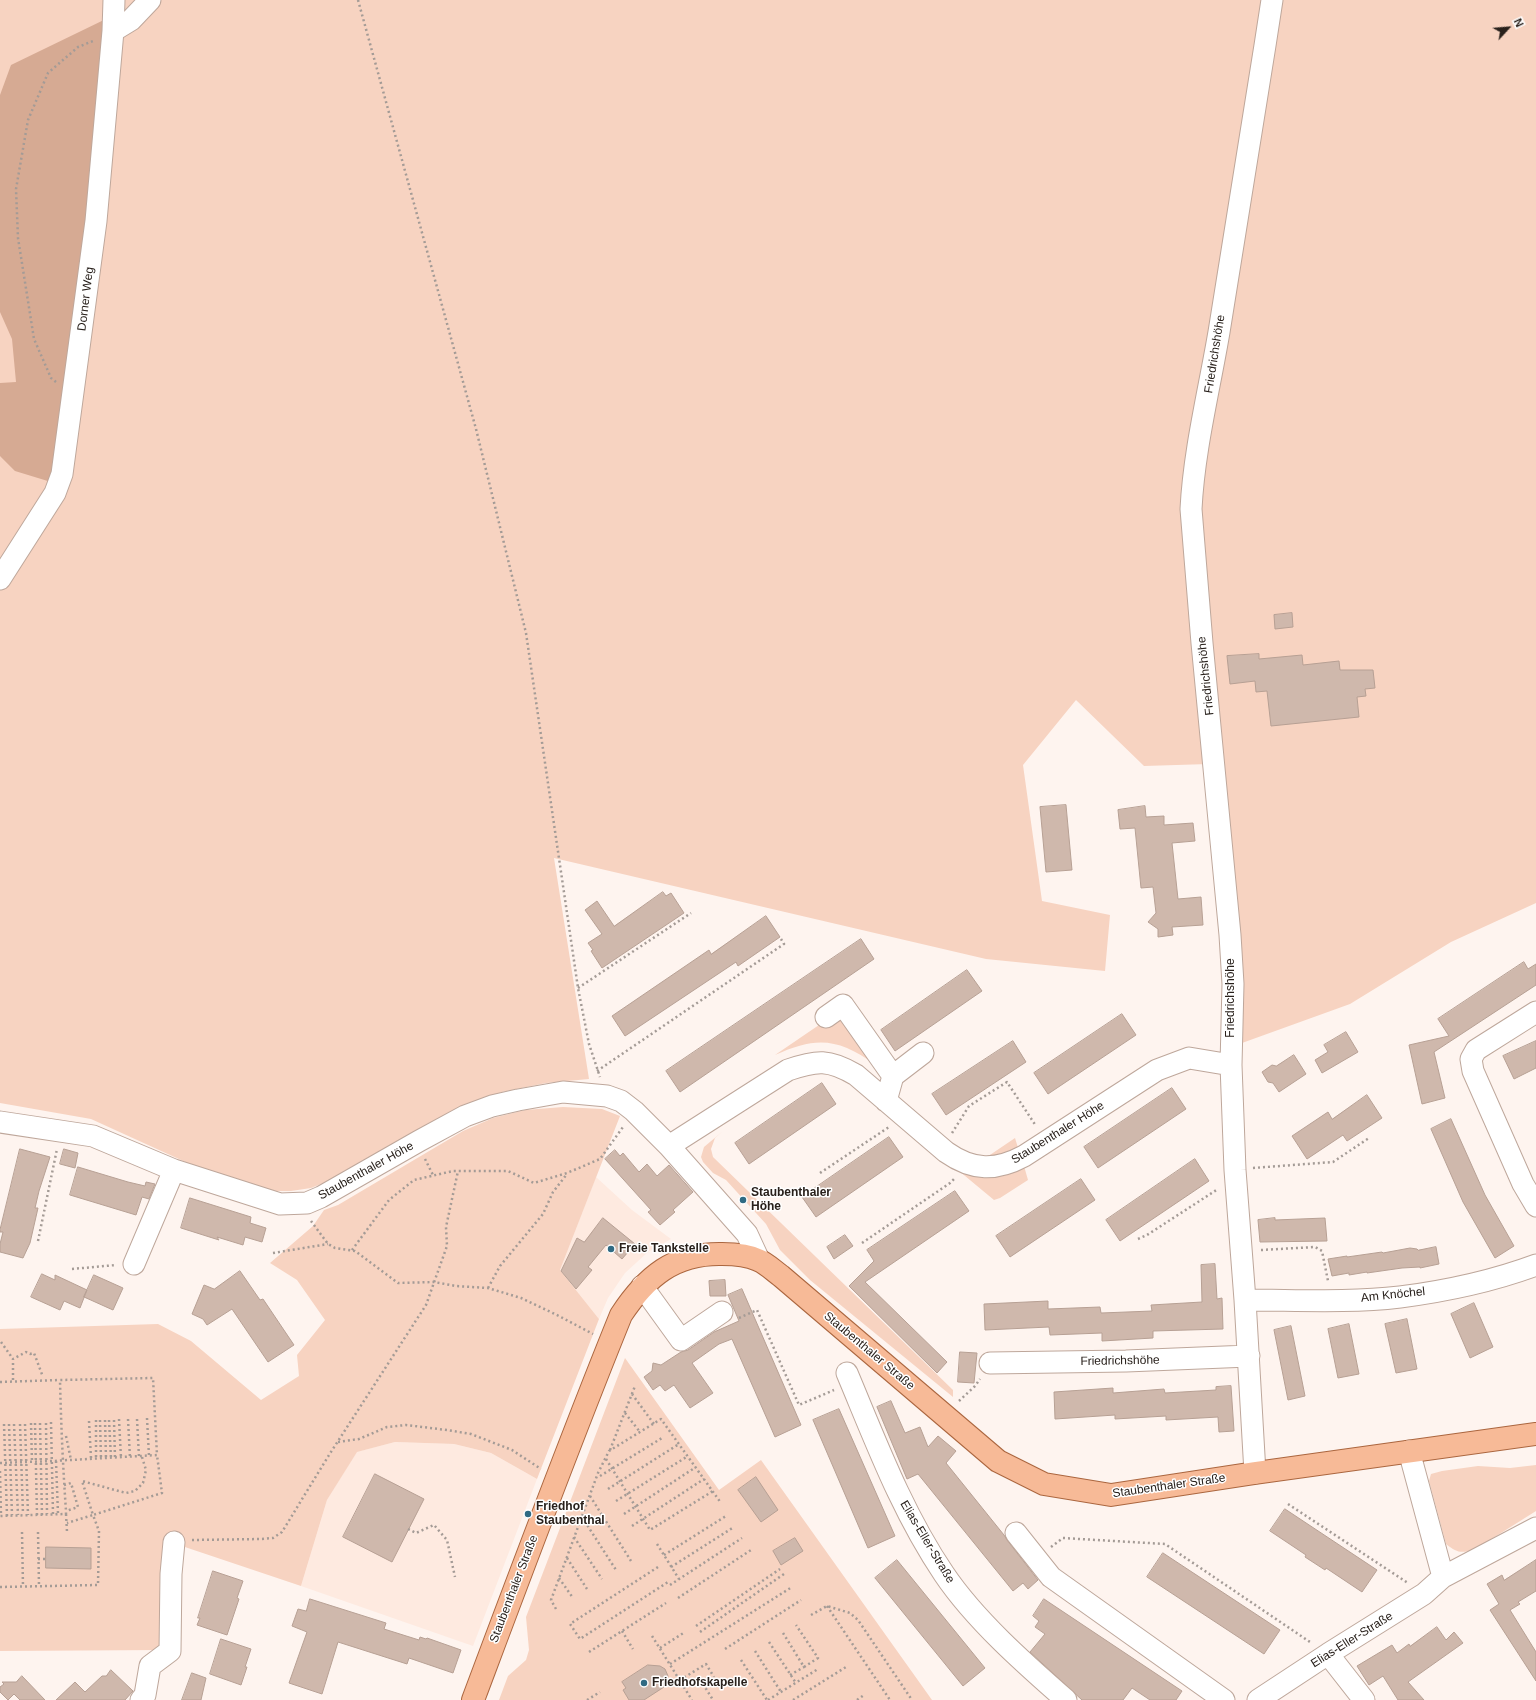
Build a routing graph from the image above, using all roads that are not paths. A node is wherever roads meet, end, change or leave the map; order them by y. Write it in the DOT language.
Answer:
graph roads {
  1 [pos="114,0"];
  2 [pos="150,0"];
  3 [pos="1272,0"];
  4 [pos="113,31"];
  5 [pos="0,580"];
  6 [pos="1536,1012"];
  7 [pos="826,1016"];
  8 [pos="923,1053"];
  9 [pos="1231,1065"];
  10 [pos="894,1076"];
  11 [pos="886,1101"];
  12 [pos="0,1122"];
  13 [pos="669,1146"];
  14 [pos="174,1170"];
  15 [pos="1536,1206"];
  16 [pos="759,1260"];
  17 [pos="134,1264"];
  18 [pos="1536,1265"];
  19 [pos="642,1286"];
  20 [pos="1246,1300"];
  21 [pos="722,1312"];
  22 [pos="1249,1356"];
  23 [pos="990,1363"];
  24 [pos="849,1378"];
  25 [pos="1536,1434"];
  26 [pos="1409,1451"];
  27 [pos="1255,1473"];
  28 [pos="1536,1528"];
  29 [pos="1016,1533"];
  30 [pos="174,1542"];
  31 [pos="1443,1577"];
  32 [pos="1328,1654"];
  33 [pos="142,1700"];
  34 [pos="472,1700"];
  35 [pos="1066,1700"];
  36 [pos="1224,1700"];
  37 [pos="1258,1700"];
  38 [pos="1364,1700"];
  1 -- 4 [label="street, Dorner Weg"];
  2 -- 4 [label="street"];
  3 -- 9 [label="street, Friedrichshöhe"];
  4 -- 5 [label="street, Dorner Weg"];
  6 -- 15 [label="street"];
  7 -- 10 [label="street"];
  8 -- 10 [label="street"];
  9 -- 11 [label="street, Staubenthaler Höhe"];
  9 -- 20 [label="street, Friedrichshöhe"];
  10 -- 11 [label="street"];
  11 -- 13 [label="street, Staubenthaler Höhe"];
  12 -- 14 [label="street, Staubenthaler Höhe"];
  13 -- 14 [label="street, Staubenthaler Höhe"];
  13 -- 16 [label="street, Staubenthaler Höhe"];
  14 -- 17 [label="street"];
  16 -- 19 [label="main road, Staubenthaler Straße"];
  16 -- 27 [label="main road, Staubenthaler Straße"];
  18 -- 20 [label="street, Am Knöchel"];
  19 -- 21 [label="street"];
  19 -- 34 [label="main road, Staubenthaler Straße"];
  20 -- 22 [label="street, Friedrichshöhe"];
  22 -- 23 [label="street, Friedrichshöhe"];
  22 -- 27 [label="street, Friedrichshöhe"];
  24 -- 35 [label="street, Elias-Eller-Straße"];
  25 -- 26 [label="main road, Staubenthaler Straße"];
  26 -- 27 [label="main road, Staubenthaler Straße"];
  26 -- 31 [label="street"];
  28 -- 31 [label="street, Elias-Eller-Straße"];
  29 -- 36 [label="street"];
  30 -- 33 [label="street"];
  31 -- 32 [label="street, Elias-Eller-Straße"];
  32 -- 37 [label="street, Elias-Eller-Straße"];
  32 -- 38 [label="street"];
}
